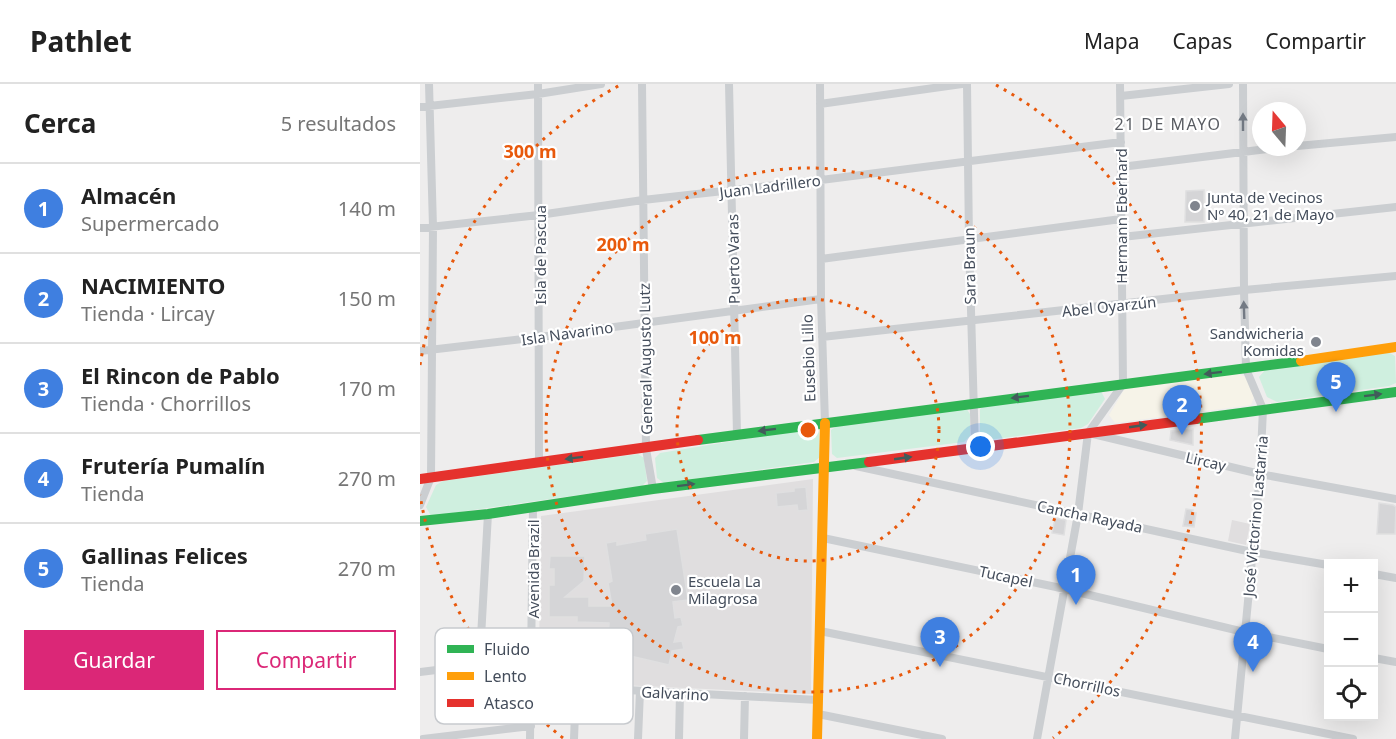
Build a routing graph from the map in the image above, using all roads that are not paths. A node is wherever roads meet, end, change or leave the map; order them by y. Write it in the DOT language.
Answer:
graph roads {
  1 [pos="429,84"];
  2 [pos="538,84"];
  3 [pos="601,84"];
  4 [pos="642,84"];
  5 [pos="729,84"];
  6 [pos="820,84"];
  7 [pos="962,84"];
  8 [pos="967,84"];
  9 [pos="1120,84"];
  10 [pos="1229,84"];
  11 [pos="1243,84"];
  12 [pos="538,94"];
  13 [pos="1120,96"];
  14 [pos="820,104"];
  15 [pos="429,106"];
  16 [pos="420,107"];
  17 [pos="1396,136"];
  18 [pos="1121,142"];
  19 [pos="1306,145"];
  20 [pos="1252,150"];
  21 [pos="1244,151"];
  22 [pos="967,161"];
  23 [pos="1121,167"];
  24 [pos="821,180"];
  25 [pos="732,190"];
  26 [pos="643,200"];
  27 [pos="1396,207"];
  28 [pos="539,215"];
  29 [pos="1121,219"];
  30 [pos="1243,222"];
  31 [pos="433,227"];
  32 [pos="420,228"];
  33 [pos="1122,237"];
  34 [pos="969,241"];
  35 [pos="821,259"];
  36 [pos="1396,276"];
  37 [pos="1244,290"];
  38 [pos="821,298"];
  39 [pos="1122,305"];
  40 [pos="733,310"];
  41 [pos="970,321"];
  42 [pos="645,322"];
  43 [pos="540,337"];
  44 [pos="822,337"];
  45 [pos="1396,347"];
  46 [pos="420,351"];
  47 [pos="433,351"];
  48 [pos="1246,369"];
  49 [pos="1123,384"];
  50 [pos="1396,392"];
  51 [pos="973,403"];
  52 [pos="1263,409"];
  53 [pos="825,423"];
  54 [pos="1088,433"];
  55 [pos="737,434"];
  56 [pos="975,448"];
  57 [pos="646,449"];
  58 [pos="539,462"];
  59 [pos="852,465"];
  60 [pos="824,468"];
  61 [pos="1260,474"];
  62 [pos="426,478"];
  63 [pos="653,489"];
  64 [pos="1396,499"];
  65 [pos="420,506"];
  66 [pos="533,508"];
  67 [pos="488,514"];
  68 [pos="1078,514"];
  69 [pos="420,521"];
  70 [pos="823,538"];
  71 [pos="1252,552"];
  72 [pos="1324,565"];
  73 [pos="1378,575"];
  74 [pos="1396,578"];
  75 [pos="1065,589"];
  76 [pos="482,628"];
  77 [pos="533,628"];
  78 [pos="820,631"];
  79 [pos="1246,633"];
  80 [pos="1324,648"];
  81 [pos="1378,659"];
  82 [pos="1396,662"];
  83 [pos="435,670"];
  84 [pos="420,672"];
  85 [pos="1050,676"];
  86 [pos="633,691"];
  87 [pos="640,691"];
  88 [pos="681,693"];
  89 [pos="745,696"];
  90 [pos="818,700"];
  91 [pos="818,714"];
  92 [pos="1239,717"];
  93 [pos="575,724"];
  94 [pos="531,726"];
  95 [pos="423,739"];
  96 [pos="530,739"];
  97 [pos="574,739"];
  98 [pos="638,739"];
  99 [pos="679,739"];
  100 [pos="744,739"];
  101 [pos="817,739"];
  102 [pos="942,739"];
  103 [pos="1037,739"];
  104 [pos="1235,739"];
  105 [pos="1353,739"];
  1 -- 15 [label="street"];
  2 -- 12 [label="street, Isla de Pascua"];
  3 -- 12 [label="street"];
  4 -- 26 [label="street, General Augusto Lutz"];
  5 -- 25 [label="street, Puerto Varas"];
  6 -- 14 [label="street, Eusebio Lillo"];
  7 -- 14 [label="street"];
  8 -- 22 [label="street, Sara Braun"];
  9 -- 13 [label="street, Hermann Eberhard"];
  10 -- 13 [label="street"];
  21 -- 11 [label="street, one-way"];
  12 -- 15 [label="street"];
  12 -- 28 [label="street, Isla de Pascua"];
  13 -- 18 [label="street, Hermann Eberhard"];
  14 -- 24 [label="street, Eusebio Lillo"];
  15 -- 16 [label="street"];
  15 -- 31 [label="street"];
  17 -- 19 [label="street"];
  18 -- 22 [label="street, Juan Ladrillero"];
  18 -- 23 [label="street, Hermann Eberhard"];
  20 -- 21 [label="street"];
  21 -- 23 [label="street"];
  21 -- 30 [label="street"];
  22 -- 24 [label="street, Juan Ladrillero"];
  22 -- 34 [label="street, Sara Braun"];
  23 -- 29 [label="street, Hermann Eberhard"];
  24 -- 25 [label="street, Juan Ladrillero"];
  24 -- 35 [label="street, Eusebio Lillo"];
  25 -- 26 [label="street, Juan Ladrillero"];
  25 -- 40 [label="street, Puerto Varas"];
  26 -- 28 [label="street, Juan Ladrillero"];
  26 -- 42 [label="street, General Augusto Lutz"];
  27 -- 30 [label="street"];
  28 -- 31 [label="street, Juan Ladrillero"];
  28 -- 43 [label="street, Isla de Pascua"];
  29 -- 33 [label="street, Hermann Eberhard"];
  29 -- 34 [label="street"];
  30 -- 33 [label="street"];
  30 -- 37 [label="street"];
  31 -- 32 [label="street, Juan Ladrillero"];
  31 -- 47 [label="street"];
  33 -- 39 [label="street, Hermann Eberhard"];
  34 -- 35 [label="street"];
  34 -- 41 [label="street, Sara Braun"];
  35 -- 38 [label="street, Eusebio Lillo"];
  36 -- 37 [label="street, Abel Oyarzún"];
  37 -- 39 [label="street, Abel Oyarzún"];
  48 -- 37 [label="street, one-way"];
  38 -- 40 [label="street, Isla Navarino"];
  38 -- 44 [label="street, Eusebio Lillo"];
  39 -- 41 [label="street, Abel Oyarzún"];
  39 -- 49 [label="street, Hermann Eberhard"];
  40 -- 42 [label="street, Isla Navarino"];
  40 -- 55 [label="street, Puerto Varas"];
  41 -- 44 [label="street, Abel Oyarzún"];
  41 -- 51 [label="street, Sara Braun"];
  42 -- 43 [label="street, Isla Navarino"];
  42 -- 57 [label="street, General Augusto Lutz"];
  43 -- 47 [label="street, Isla Navarino"];
  43 -- 58 [label="street, Isla de Pascua"];
  44 -- 53 [label="street, Eusebio Lillo"];
  45 -- 48 [label="main road"];
  46 -- 47 [label="street, Isla Navarino"];
  47 -- 62 [label="street"];
  48 -- 49 [label="main road, one-way"];
  48 -- 52 [label="street, José Victorino Lastarria"];
  49 -- 51 [label="main road, one-way"];
  49 -- 54 [label="street"];
  52 -- 50 [label="main road, one-way"];
  51 -- 53 [label="main road"];
  51 -- 56 [label="street, Sara Braun"];
  54 -- 52 [label="main road, one-way"];
  52 -- 61 [label="street, José Victorino Lastarria"];
  53 -- 55 [label="main road, one-way"];
  53 -- 60 [label="main road, Eusebio Lillo"];
  54 -- 56 [label="main road"];
  54 -- 61 [label="street, Lircay"];
  54 -- 68 [label="street"];
  55 -- 57 [label="main road"];
  59 -- 56 [label="main road, one-way"];
  57 -- 58 [label="main road, one-way"];
  57 -- 63 [label="street, General Augusto Lutz"];
  58 -- 62 [label="main road"];
  59 -- 60 [label="main road"];
  59 -- 68 [label="street, Cancha Rayada"];
  63 -- 60 [label="main road, one-way"];
  60 -- 70 [label="main road, Eusebio Lillo"];
  61 -- 64 [label="street, Lircay"];
  61 -- 71 [label="street, José Victorino Lastarria"];
  62 -- 65 [label="street"];
  63 -- 66 [label="main road"];
  66 -- 67 [label="main road"];
  66 -- 77 [label="street, Avenida Brazil"];
  67 -- 69 [label="main road"];
  67 -- 76 [label="street"];
  68 -- 71 [label="street, Cancha Rayada"];
  68 -- 75 [label="street"];
  70 -- 75 [label="street, Tucapel"];
  70 -- 78 [label="main road, Eusebio Lillo"];
  71 -- 72 [label="street, Cancha Rayada"];
  71 -- 79 [label="street, José Victorino Lastarria"];
  73 -- 74 [label="street"];
  75 -- 79 [label="street, Tucapel"];
  75 -- 85 [label="street"];
  78 -- 85 [label="street, Chorrillos"];
  78 -- 90 [label="main road, Eusebio Lillo"];
  79 -- 80 [label="street, Tucapel"];
  79 -- 92 [label="street, José Victorino Lastarria"];
  81 -- 82 [label="street"];
  83 -- 84 [label="street"];
  85 -- 92 [label="street, Chorrillos"];
  85 -- 103 [label="street"];
  86 -- 87 [label="street, Galvarino"];
  87 -- 88 [label="street, Galvarino"];
  87 -- 98 [label="street"];
  88 -- 89 [label="street, Galvarino"];
  88 -- 99 [label="street"];
  89 -- 90 [label="street, Galvarino"];
  89 -- 100 [label="street"];
  90 -- 91 [label="main road, Eusebio Lillo"];
  91 -- 101 [label="main road, Eusebio Lillo"];
  91 -- 102 [label="street"];
  92 -- 104 [label="street, José Victorino Lastarria"];
  92 -- 105 [label="street, Chorrillos"];
  93 -- 97 [label="street"];
  94 -- 95 [label="street"];
  94 -- 96 [label="street, Avenida Brazil"];
}
